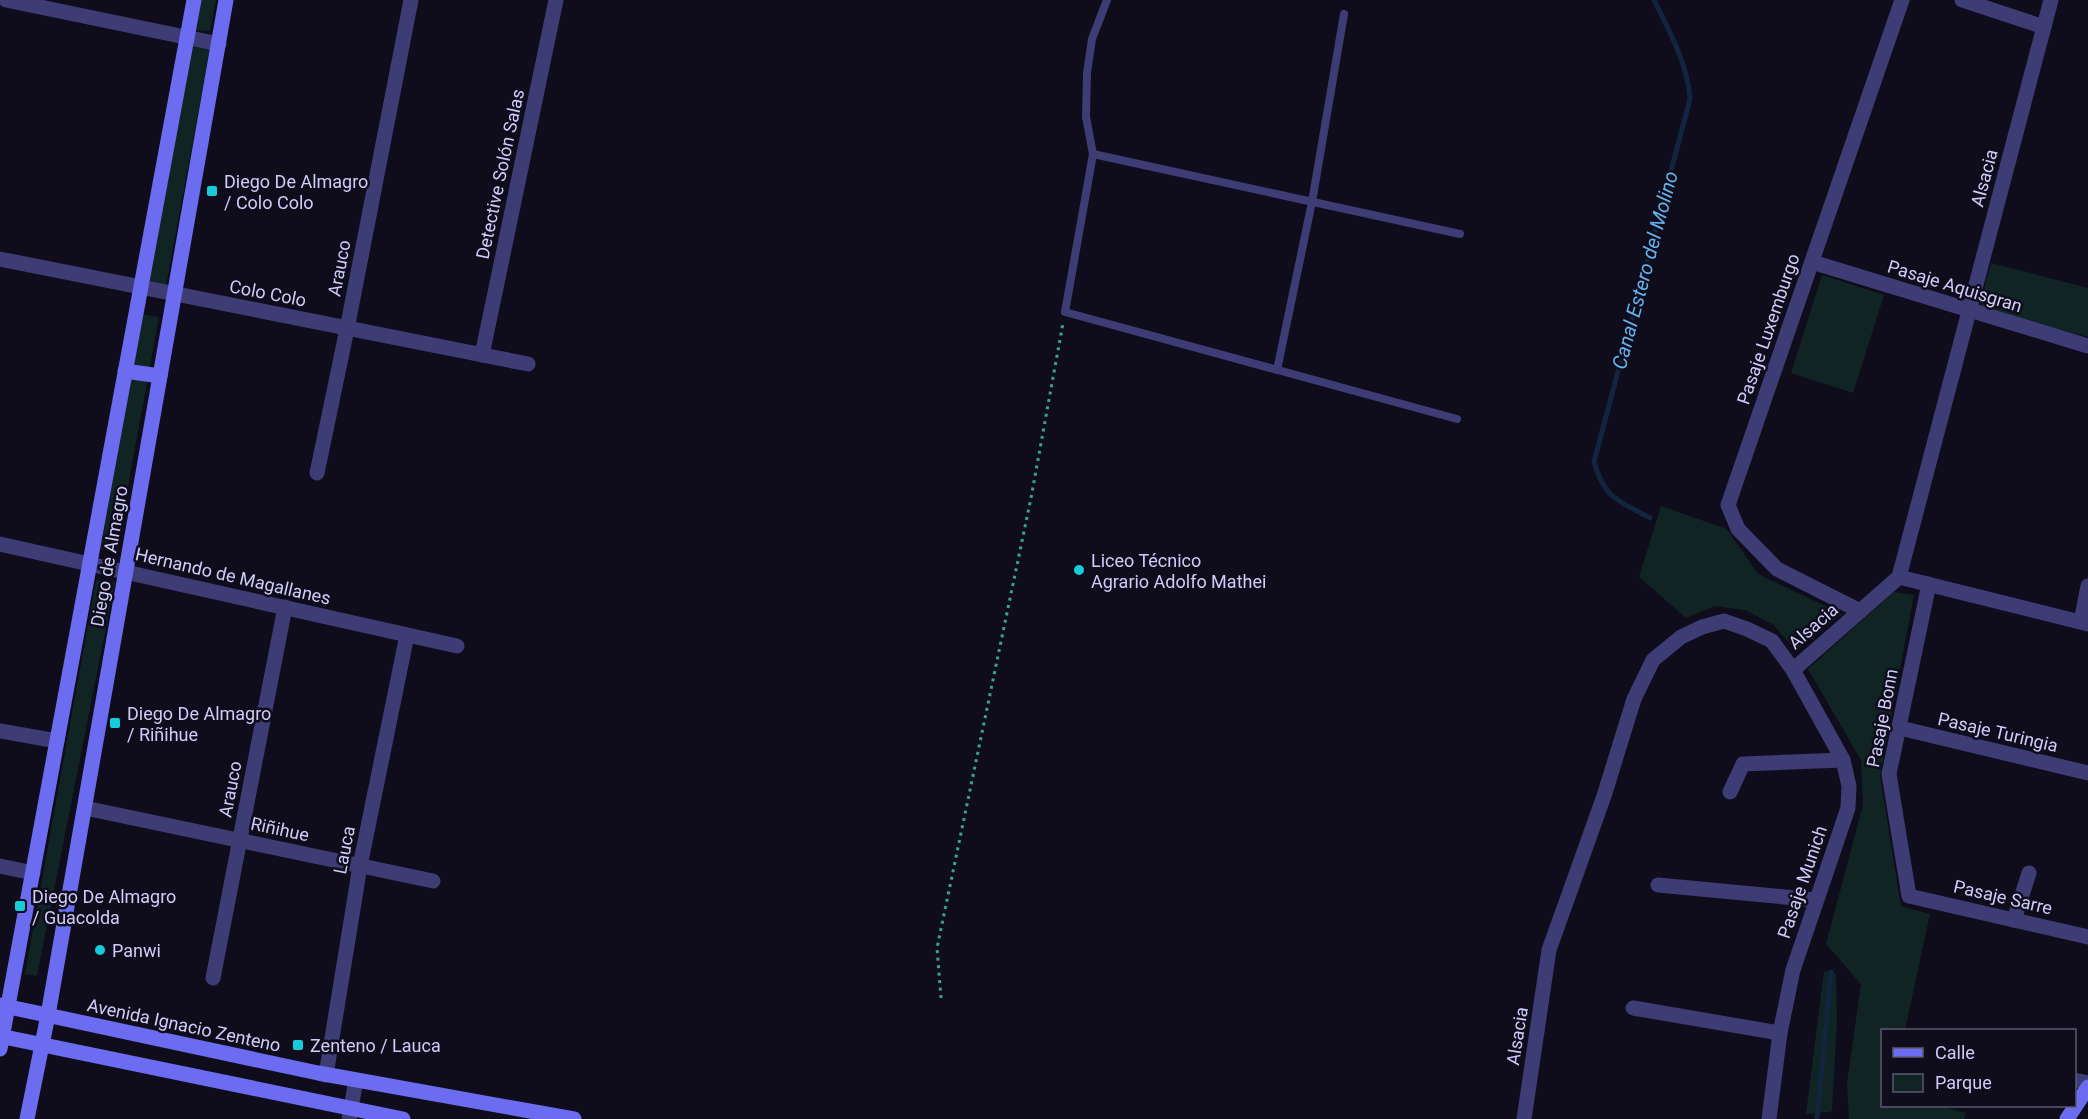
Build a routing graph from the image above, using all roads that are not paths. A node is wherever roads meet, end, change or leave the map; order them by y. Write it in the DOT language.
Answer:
graph roads {
  1 [pos="6,0"];
  2 [pos="194,0"];
  3 [pos="226,0"];
  4 [pos="411,0"];
  5 [pos="556,0"];
  6 [pos="1107,0"];
  7 [pos="1902,0"];
  8 [pos="1962,0"];
  9 [pos="2051,0"];
  10 [pos="1344,14"];
  11 [pos="2044,27"];
  12 [pos="187,38"];
  13 [pos="219,44"];
  14 [pos="1093,154"];
  15 [pos="1312,202"];
  16 [pos="1460,234"];
  17 [pos="0,259"];
  18 [pos="1812,262"];
  19 [pos="141,287"];
  20 [pos="175,294"];
  21 [pos="1970,310"];
  22 [pos="347,329"];
  23 [pos="2088,346"];
  24 [pos="482,355"];
  25 [pos="528,364"];
  26 [pos="1277,370"];
  27 [pos="125,371"];
  28 [pos="160,376"];
  29 [pos="1457,419"];
  30 [pos="317,473"];
  31 [pos="0,544"];
  32 [pos="90,564"];
  33 [pos="126,572"];
  34 [pos="1899,577"];
  35 [pos="1929,584"];
  36 [pos="2088,586"];
  37 [pos="285,607"];
  38 [pos="1860,611"];
  39 [pos="2084,623"];
  40 [pos="407,635"];
  41 [pos="457,646"];
  42 [pos="1793,670"];
  43 [pos="1900,728"];
  44 [pos="0,730"];
  45 [pos="57,741"];
  46 [pos="1843,760"];
  47 [pos="2088,773"];
  48 [pos="1730,792"];
  49 [pos="85,807"];
  50 [pos="240,841"];
  51 [pos="0,866"];
  52 [pos="360,866"];
  53 [pos="33,873"];
  54 [pos="2029,873"];
  55 [pos="433,882"];
  56 [pos="1658,885"];
  57 [pos="1909,896"];
  58 [pos="1816,900"];
  59 [pos="2013,920"];
  60 [pos="2088,937"];
  61 [pos="213,978"];
  62 [pos="4,1006"];
  63 [pos="1633,1008"];
  64 [pos="48,1015"];
  65 [pos="1780,1033"];
  66 [pos="1,1041"];
  67 [pos="42,1045"];
  68 [pos="326,1075"];
  69 [pos="356,1080"];
  70 [pos="2088,1087"];
  71 [pos="350,1114"];
  72 [pos="529,1115"];
  73 [pos="2070,1118"];
  74 [pos="27,1119"];
  75 [pos="403,1119"];
  76 [pos="574,1119"];
  77 [pos="1524,1119"];
  78 [pos="1769,1119"];
  1 -- 12 [label="street"];
  2 -- 12 [label="main road, Diego de Almagro"];
  3 -- 13 [label="main road, Diego de Almagro"];
  4 -- 22 [label="street, Arauco"];
  5 -- 24 [label="street, Detective Solón Salas"];
  6 -- 14 [label="lane"];
  7 -- 18 [label="street, Pasaje Luxemburgo"];
  8 -- 11 [label="street"];
  9 -- 11 [label="street, Alsacia"];
  10 -- 15 [label="lane"];
  11 -- 21 [label="street, Alsacia"];
  12 -- 13 [label="street"];
  12 -- 19 [label="main road, Diego de Almagro"];
  13 -- 20 [label="main road, Diego de Almagro"];
  14 -- 15 [label="lane"];
  14 -- 26 [label="lane"];
  15 -- 16 [label="lane"];
  15 -- 26 [label="lane"];
  17 -- 19 [label="street, Colo Colo"];
  18 -- 21 [label="street, Pasaje Aquisgran"];
  18 -- 38 [label="street, Pasaje Luxemburgo"];
  19 -- 20 [label="street, Colo Colo"];
  19 -- 27 [label="main road, Diego de Almagro"];
  20 -- 22 [label="street, Colo Colo"];
  20 -- 28 [label="main road, Diego de Almagro"];
  21 -- 23 [label="street, Pasaje Aquisgran"];
  21 -- 34 [label="street, Alsacia"];
  22 -- 24 [label="street, Colo Colo"];
  22 -- 30 [label="street, Arauco"];
  24 -- 25 [label="street, Colo Colo"];
  26 -- 29 [label="lane"];
  27 -- 28 [label="main road"];
  27 -- 32 [label="main road, Diego de Almagro"];
  28 -- 33 [label="main road, Diego de Almagro"];
  31 -- 32 [label="street, Hernando de Magallanes"];
  32 -- 33 [label="street, Hernando de Magallanes"];
  32 -- 45 [label="main road, Diego de Almagro"];
  33 -- 37 [label="street, Hernando de Magallanes"];
  33 -- 49 [label="main road, Diego de Almagro"];
  34 -- 35 [label="street"];
  34 -- 38 [label="street, Alsacia"];
  35 -- 39 [label="street"];
  35 -- 43 [label="street, Pasaje Bonn"];
  36 -- 39 [label="street"];
  37 -- 40 [label="street, Hernando de Magallanes"];
  37 -- 50 [label="street, Arauco"];
  38 -- 42 [label="street, Alsacia"];
  40 -- 41 [label="street, Hernando de Magallanes"];
  40 -- 52 [label="street, Lauca"];
  42 -- 46 [label="street, Pasaje Munich"];
  42 -- 77 [label="street, Alsacia"];
  43 -- 47 [label="street, Pasaje Turingia"];
  43 -- 57 [label="street, Pasaje Bonn"];
  44 -- 45 [label="street"];
  45 -- 53 [label="main road, Diego de Almagro"];
  46 -- 48 [label="street"];
  46 -- 58 [label="street, Pasaje Munich"];
  49 -- 50 [label="street, Riñihue"];
  49 -- 64 [label="main road, Diego de Almagro"];
  50 -- 52 [label="street, Riñihue"];
  50 -- 61 [label="street, Arauco"];
  51 -- 53 [label="street"];
  52 -- 55 [label="street, Riñihue"];
  52 -- 68 [label="street, Lauca"];
  53 -- 62 [label="main road, Diego de Almagro"];
  54 -- 59 [label="street"];
  56 -- 58 [label="street"];
  57 -- 59 [label="street, Pasaje Sarre"];
  58 -- 65 [label="street, Pasaje Munich"];
  59 -- 60 [label="street, Pasaje Sarre"];
  62 -- 64 [label="main road, Avenida Ignacio Zenteno"];
  62 -- 66 [label="main road, Diego de Almagro"];
  63 -- 65 [label="street"];
  64 -- 67 [label="main road, Diego de Almagro"];
  64 -- 68 [label="main road, Avenida Ignacio Zenteno"];
  65 -- 78 [label="street, Pasaje Munich"];
  66 -- 67 [label="main road"];
  67 -- 71 [label="main road"];
  67 -- 74 [label="main road, Diego de Almagro"];
  68 -- 69 [label="main road, Avenida Ignacio Zenteno"];
  69 -- 71 [label="street"];
  69 -- 72 [label="main road, Avenida Ignacio Zenteno"];
  70 -- 73 [label="main road"];
  71 -- 75 [label="main road"];
  72 -- 76 [label="main road, Avenida Ignacio Zenteno"];
}
